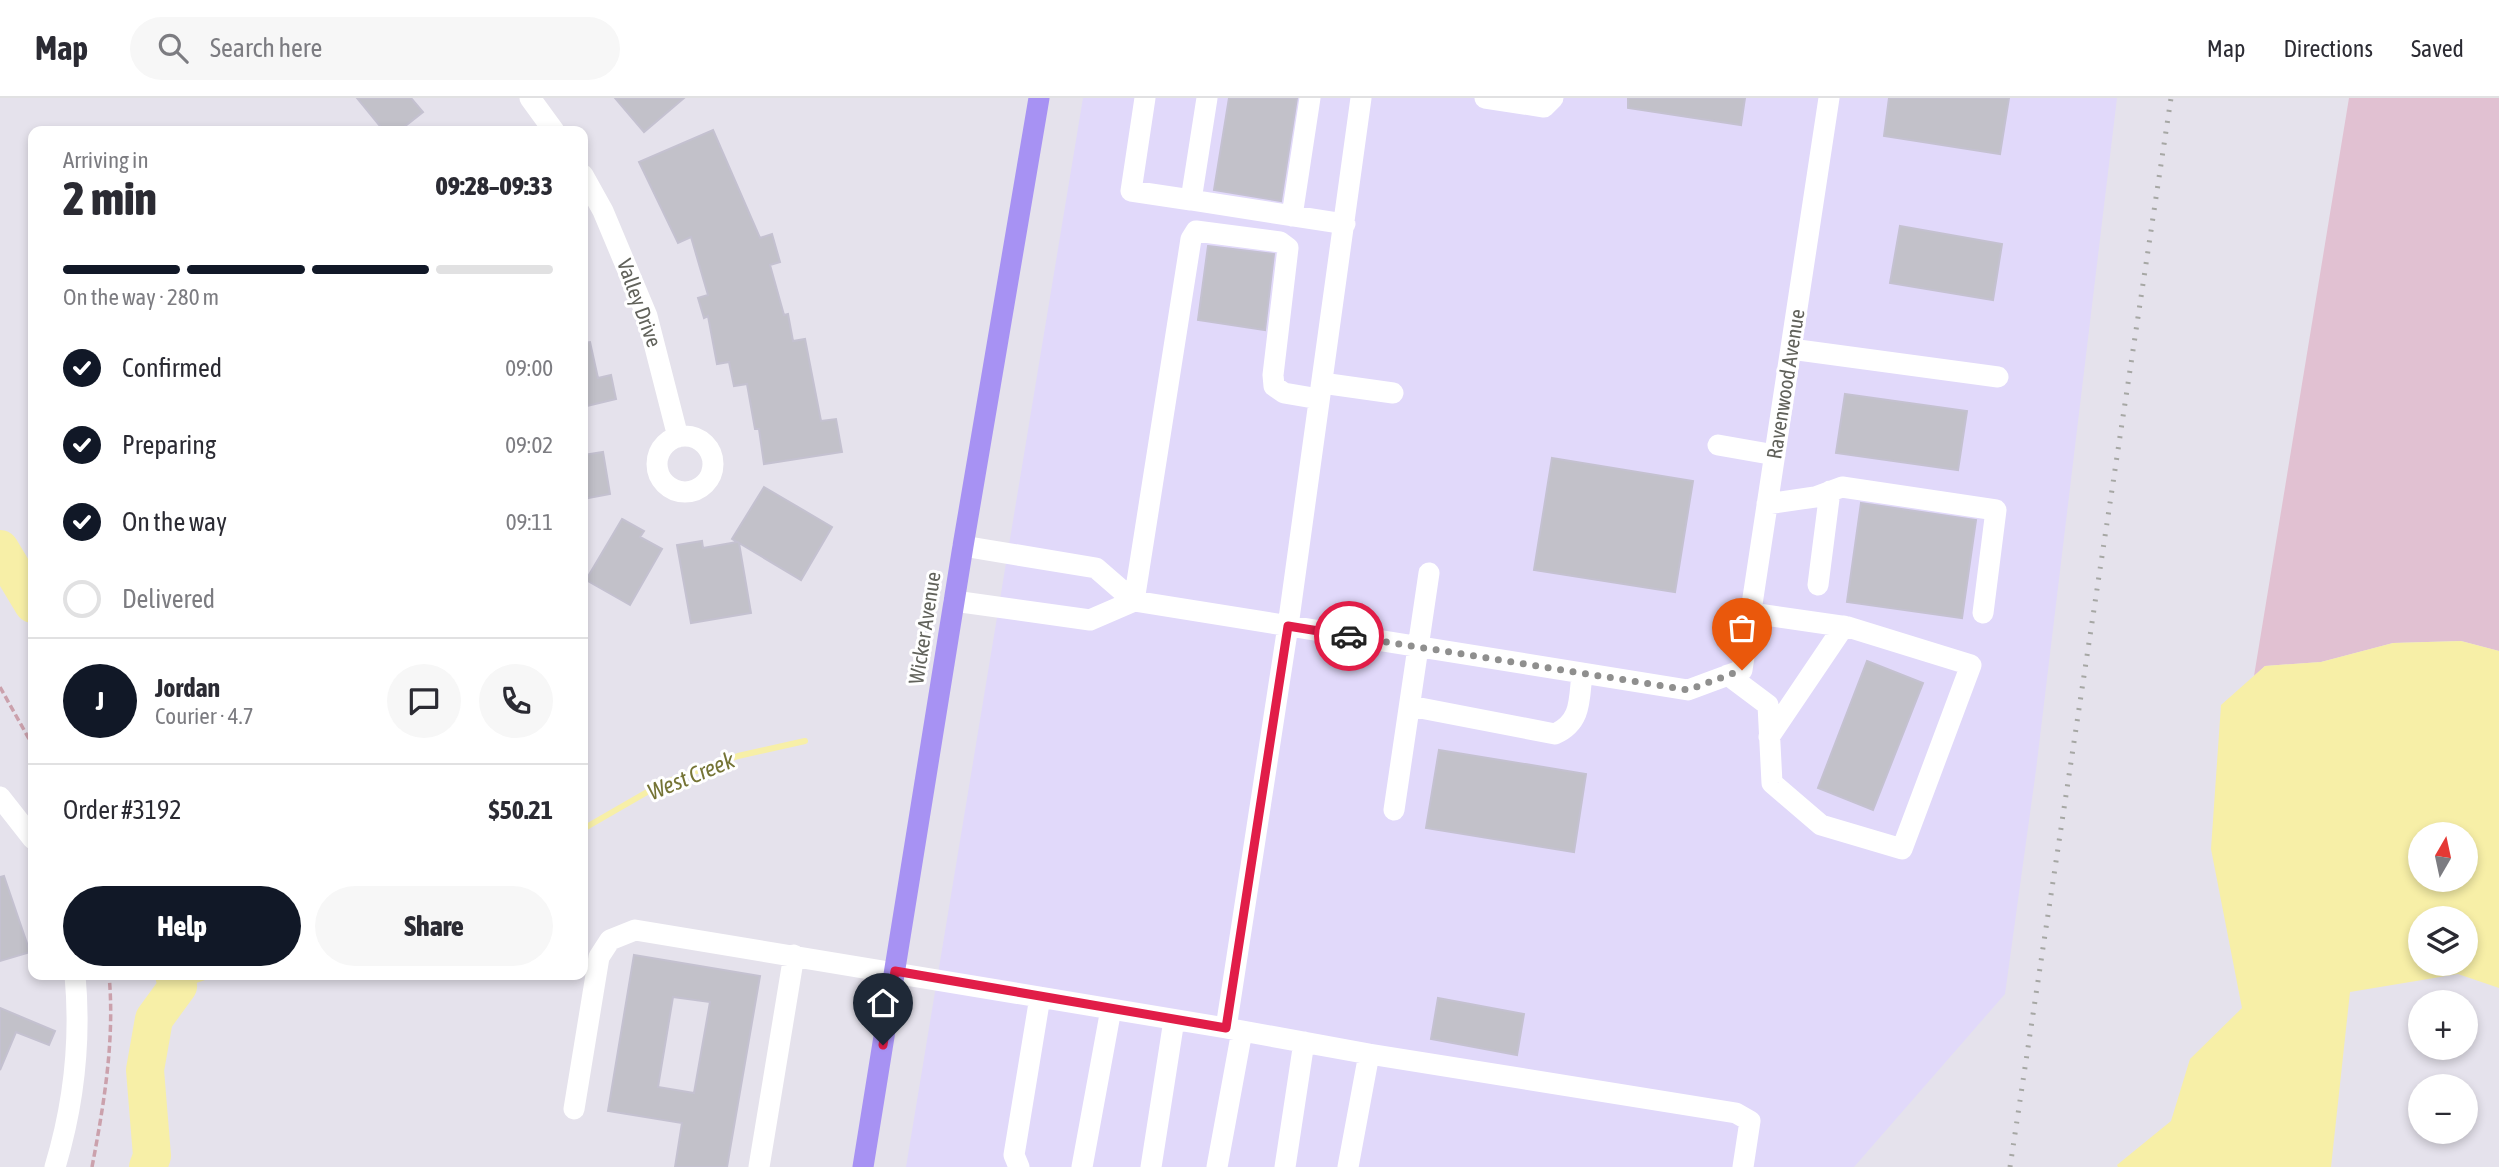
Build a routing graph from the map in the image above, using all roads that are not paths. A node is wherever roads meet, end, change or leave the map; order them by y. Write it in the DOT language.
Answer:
graph roads {
  1 [pos="530,98"];
  2 [pos="1039,98"];
  3 [pos="1145,98"];
  4 [pos="1207,98"];
  5 [pos="1310,98"];
  6 [pos="1361,98"];
  7 [pos="1485,98"];
  8 [pos="1553,98"];
  9 [pos="1829,98"];
  10 [pos="550,126"];
  11 [pos="588,184"];
  12 [pos="1191,200"];
  13 [pos="1292,216"];
  14 [pos="1345,225"];
  15 [pos="1791,349"];
  16 [pos="1998,377"];
  17 [pos="1321,391"];
  18 [pos="1393,393"];
  19 [pos="678,437"];
  20 [pos="1718,445"];
  21 [pos="1775,454"];
  22 [pos="1830,491"];
  23 [pos="1768,504"];
  24 [pos="963,546"];
  25 [pos="1429,573"];
  26 [pos="1818,585"];
  27 [pos="954,601"];
  28 [pos="1134,601"];
  29 [pos="1751,613"];
  30 [pos="1983,613"];
  31 [pos="1288,626"];
  32 [pos="1844,626"];
  33 [pos="1420,647"];
  34 [pos="1735,672"];
  35 [pos="1582,673"];
  36 [pos="1410,706"];
  37 [pos="1769,737"];
  38 [pos="0,797"];
  39 [pos="1394,810"];
  40 [pos="28,833"];
  41 [pos="794,955"];
  42 [pos="895,971"];
  43 [pos="75,980"];
  44 [pos="1040,997"];
  45 [pos="1111,1009"];
  46 [pos="1174,1020"];
  47 [pos="1234,1030"];
  48 [pos="1304,1042"];
  49 [pos="1369,1054"];
  50 [pos="574,1109"];
  51 [pos="55,1167"];
  52 [pos="759,1167"];
  53 [pos="863,1167"];
  54 [pos="1019,1167"];
  55 [pos="1082,1167"];
  56 [pos="1151,1167"];
  57 [pos="1217,1167"];
  58 [pos="1285,1167"];
  59 [pos="1348,1167"];
  60 [pos="1743,1167"];
  1 -- 10 [label="street"];
  2 -- 24 [label="highway, Wicker Avenue"];
  3 -- 12 [label="street"];
  4 -- 12 [label="street"];
  5 -- 13 [label="street"];
  6 -- 14 [label="street"];
  7 -- 8 [label="street"];
  9 -- 15 [label="street, Ravenwood Avenue"];
  11 -- 19 [label="street, Valley Drive"];
  12 -- 13 [label="street"];
  13 -- 14 [label="street"];
  14 -- 17 [label="street"];
  15 -- 16 [label="street"];
  15 -- 21 [label="street, Ravenwood Avenue"];
  17 -- 18 [label="street"];
  17 -- 28 [label="street"];
  17 -- 31 [label="street"];
  20 -- 21 [label="street"];
  21 -- 23 [label="street, Ravenwood Avenue"];
  22 -- 23 [label="street"];
  22 -- 26 [label="street"];
  22 -- 30 [label="street"];
  23 -- 29 [label="street, Ravenwood Avenue"];
  24 -- 27 [label="highway, Wicker Avenue"];
  24 -- 28 [label="street"];
  25 -- 33 [label="street"];
  27 -- 28 [label="street"];
  27 -- 42 [label="highway, Wicker Avenue"];
  28 -- 31 [label="street"];
  29 -- 32 [label="street"];
  29 -- 34 [label="street, Ravenwood Avenue"];
  31 -- 33 [label="street"];
  31 -- 47 [label="street"];
  32 -- 37 [label="street"];
  32 -- 37 [label="street"];
  33 -- 35 [label="street"];
  33 -- 36 [label="street"];
  34 -- 35 [label="street"];
  34 -- 37 [label="street"];
  35 -- 36 [label="street"];
  36 -- 39 [label="street"];
  38 -- 40 [label="street"];
  41 -- 42 [label="street"];
  41 -- 50 [label="street"];
  41 -- 52 [label="street"];
  42 -- 44 [label="street"];
  42 -- 53 [label="highway, Wicker Avenue"];
  43 -- 51 [label="street"];
  44 -- 45 [label="street"];
  44 -- 54 [label="street"];
  45 -- 46 [label="street"];
  45 -- 55 [label="street"];
  46 -- 47 [label="street"];
  46 -- 56 [label="street"];
  47 -- 48 [label="street"];
  47 -- 57 [label="street"];
  48 -- 49 [label="street"];
  48 -- 58 [label="street"];
  49 -- 59 [label="street"];
  49 -- 60 [label="street"];
}
